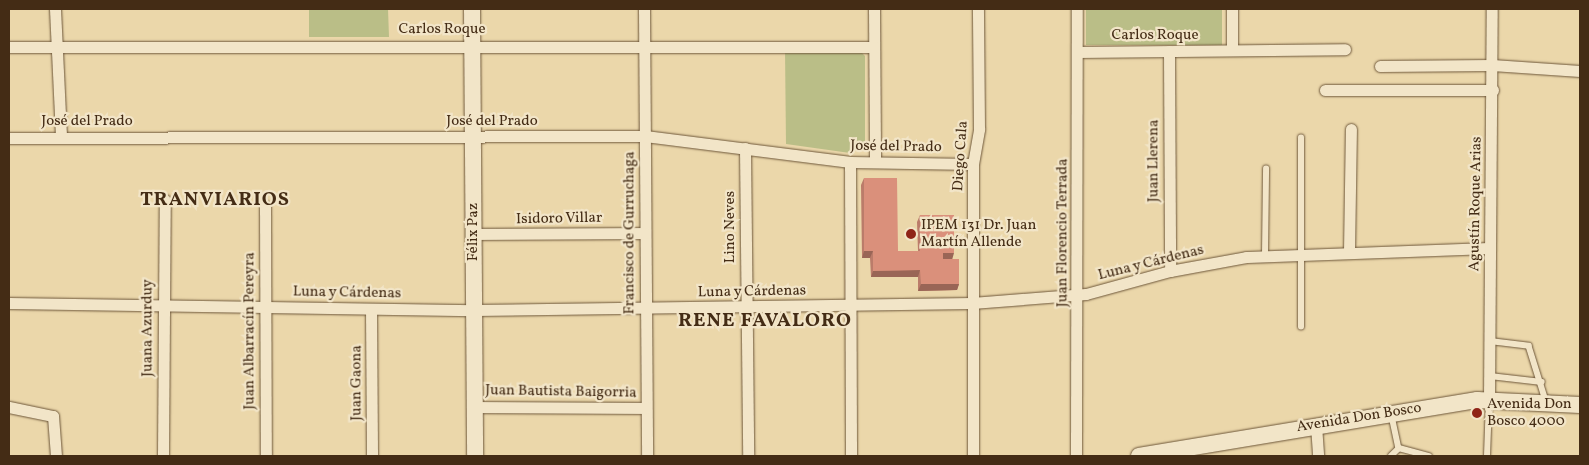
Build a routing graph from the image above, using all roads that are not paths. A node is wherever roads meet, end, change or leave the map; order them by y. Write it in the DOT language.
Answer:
graph roads {
  1 [pos="55,9"];
  2 [pos="472,9"];
  3 [pos="644,9"];
  4 [pos="874,9"];
  5 [pos="978,9"];
  6 [pos="1077,9"];
  7 [pos="1232,9"];
  8 [pos="1492,9"];
  9 [pos="473,45"];
  10 [pos="9,46"];
  11 [pos="57,46"];
  12 [pos="645,47"];
  13 [pos="874,47"];
  14 [pos="1346,49"];
  15 [pos="1232,50"];
  16 [pos="1169,51"];
  17 [pos="1078,52"];
  18 [pos="1492,65"];
  19 [pos="1380,66"];
  20 [pos="1580,71"];
  21 [pos="1325,90"];
  22 [pos="1493,90"];
  23 [pos="1351,129"];
  24 [pos="645,136"];
  25 [pos="61,137"];
  26 [pos="473,137"];
  27 [pos="9,138"];
  28 [pos="1301,138"];
  29 [pos="745,148"];
  30 [pos="850,162"];
  31 [pos="876,162"];
  32 [pos="973,164"];
  33 [pos="1266,169"];
  34 [pos="164,200"];
  35 [pos="265,206"];
  36 [pos="645,233"];
  37 [pos="474,234"];
  38 [pos="1490,248"];
  39 [pos="1349,252"];
  40 [pos="1300,254"];
  41 [pos="1265,256"];
  42 [pos="1170,271"];
  43 [pos="1078,295"];
  44 [pos="9,303"];
  45 [pos="972,303"];
  46 [pos="163,306"];
  47 [pos="747,306"];
  48 [pos="851,306"];
  49 [pos="265,307"];
  50 [pos="371,309"];
  51 [pos="646,309"];
  52 [pos="474,310"];
  53 [pos="1300,327"];
  54 [pos="1490,341"];
  55 [pos="1490,376"];
  56 [pos="1542,382"];
  57 [pos="1489,399"];
  58 [pos="1547,403"];
  59 [pos="1580,404"];
  60 [pos="9,407"];
  61 [pos="475,407"];
  62 [pos="646,408"];
  63 [pos="1391,413"];
  64 [pos="1316,425"];
  65 [pos="1399,448"];
  66 [pos="56,456"];
  67 [pos="162,456"];
  68 [pos="266,456"];
  69 [pos="372,456"];
  70 [pos="475,456"];
  71 [pos="647,456"];
  72 [pos="748,456"];
  73 [pos="851,456"];
  74 [pos="973,456"];
  75 [pos="1076,456"];
  76 [pos="1139,456"];
  77 [pos="1318,456"];
  78 [pos="1391,456"];
  79 [pos="1429,456"];
  80 [pos="1487,456"];
  1 -- 11 [label="street"];
  2 -- 9 [label="main road, Félix Paz"];
  3 -- 12 [label="street, Francisco de Gurruchaga"];
  4 -- 13 [label="street"];
  5 -- 32 [label="street, Diego Cala"];
  6 -- 17 [label="street, Juan Florencio Terrada"];
  7 -- 15 [label="street"];
  8 -- 18 [label="street, Agustín Roque Arias"];
  9 -- 11 [label="street, Carlos Roque"];
  9 -- 12 [label="street, Carlos Roque"];
  9 -- 26 [label="main road, Félix Paz"];
  10 -- 11 [label="street, Carlos Roque"];
  11 -- 25 [label="street"];
  12 -- 13 [label="street, Carlos Roque"];
  12 -- 24 [label="street, Francisco de Gurruchaga"];
  13 -- 31 [label="street"];
  14 -- 15 [label="street, Carlos Roque"];
  15 -- 16 [label="street, Carlos Roque"];
  16 -- 17 [label="street, Carlos Roque"];
  16 -- 42 [label="street, Juan Llerena"];
  17 -- 43 [label="street, Juan Florencio Terrada"];
  18 -- 19 [label="street"];
  18 -- 20 [label="street"];
  18 -- 22 [label="street, Agustín Roque Arias"];
  21 -- 22 [label="street"];
  22 -- 38 [label="street, Agustín Roque Arias"];
  23 -- 39 [label="street"];
  24 -- 26 [label="street, José del Prado"];
  24 -- 29 [label="street, José del Prado"];
  24 -- 36 [label="street, Francisco de Gurruchaga"];
  25 -- 26 [label="street, José del Prado"];
  25 -- 27 [label="street, José del Prado"];
  26 -- 37 [label="main road, Félix Paz"];
  28 -- 40 [label="lane"];
  29 -- 30 [label="street, José del Prado"];
  29 -- 47 [label="street, Lino Neves"];
  30 -- 31 [label="street, José del Prado"];
  30 -- 48 [label="street"];
  31 -- 32 [label="street, José del Prado"];
  32 -- 45 [label="street, Diego Cala"];
  33 -- 41 [label="lane"];
  34 -- 46 [label="street, Juana Azurduy"];
  35 -- 49 [label="street, Juan Albarracín Pereyra"];
  36 -- 37 [label="street, Isidoro Villar"];
  36 -- 51 [label="street, Francisco de Gurruchaga"];
  37 -- 52 [label="main road, Félix Paz"];
  38 -- 39 [label="street, Luna y Cárdenas"];
  38 -- 54 [label="street, Agustín Roque Arias"];
  39 -- 40 [label="street, Luna y Cárdenas"];
  40 -- 41 [label="street, Luna y Cárdenas"];
  40 -- 53 [label="lane"];
  41 -- 42 [label="street, Luna y Cárdenas"];
  42 -- 43 [label="street, Luna y Cárdenas"];
  43 -- 45 [label="street, Luna y Cárdenas"];
  43 -- 75 [label="street, Juan Florencio Terrada"];
  44 -- 46 [label="street, Luna y Cárdenas"];
  45 -- 48 [label="street, Luna y Cárdenas"];
  45 -- 74 [label="street, Diego Cala"];
  46 -- 49 [label="street, Luna y Cárdenas"];
  46 -- 67 [label="street, Juana Azurduy"];
  47 -- 48 [label="street, Luna y Cárdenas"];
  47 -- 51 [label="street, Luna y Cárdenas"];
  47 -- 72 [label="street, Lino Neves"];
  48 -- 73 [label="street"];
  49 -- 50 [label="street, Luna y Cárdenas"];
  49 -- 68 [label="street, Juan Albarracín Pereyra"];
  50 -- 52 [label="street, Luna y Cárdenas"];
  50 -- 69 [label="street, Juan Gaona"];
  51 -- 52 [label="street, Luna y Cárdenas"];
  51 -- 62 [label="street, Francisco de Gurruchaga"];
  52 -- 61 [label="main road, Félix Paz"];
  54 -- 55 [label="street, Agustín Roque Arias"];
  54 -- 56 [label="lane"];
  55 -- 56 [label="lane"];
  55 -- 57 [label="street, Agustín Roque Arias"];
  56 -- 58 [label="lane"];
  57 -- 58 [label="main road, Avenida Don Bosco"];
  57 -- 63 [label="main road, Avenida Don Bosco"];
  57 -- 80 [label="lane"];
  58 -- 59 [label="main road, Avenida Don Bosco"];
  60 -- 66 [label="street"];
  61 -- 62 [label="street, Juan Bautista Baigorria"];
  61 -- 70 [label="main road, Félix Paz"];
  62 -- 71 [label="street, Francisco de Gurruchaga"];
  63 -- 64 [label="main road, Avenida Don Bosco"];
  63 -- 65 [label="lane"];
  64 -- 76 [label="main road, Avenida Don Bosco"];
  64 -- 77 [label="street"];
  65 -- 78 [label="lane"];
  65 -- 79 [label="lane"];
}
